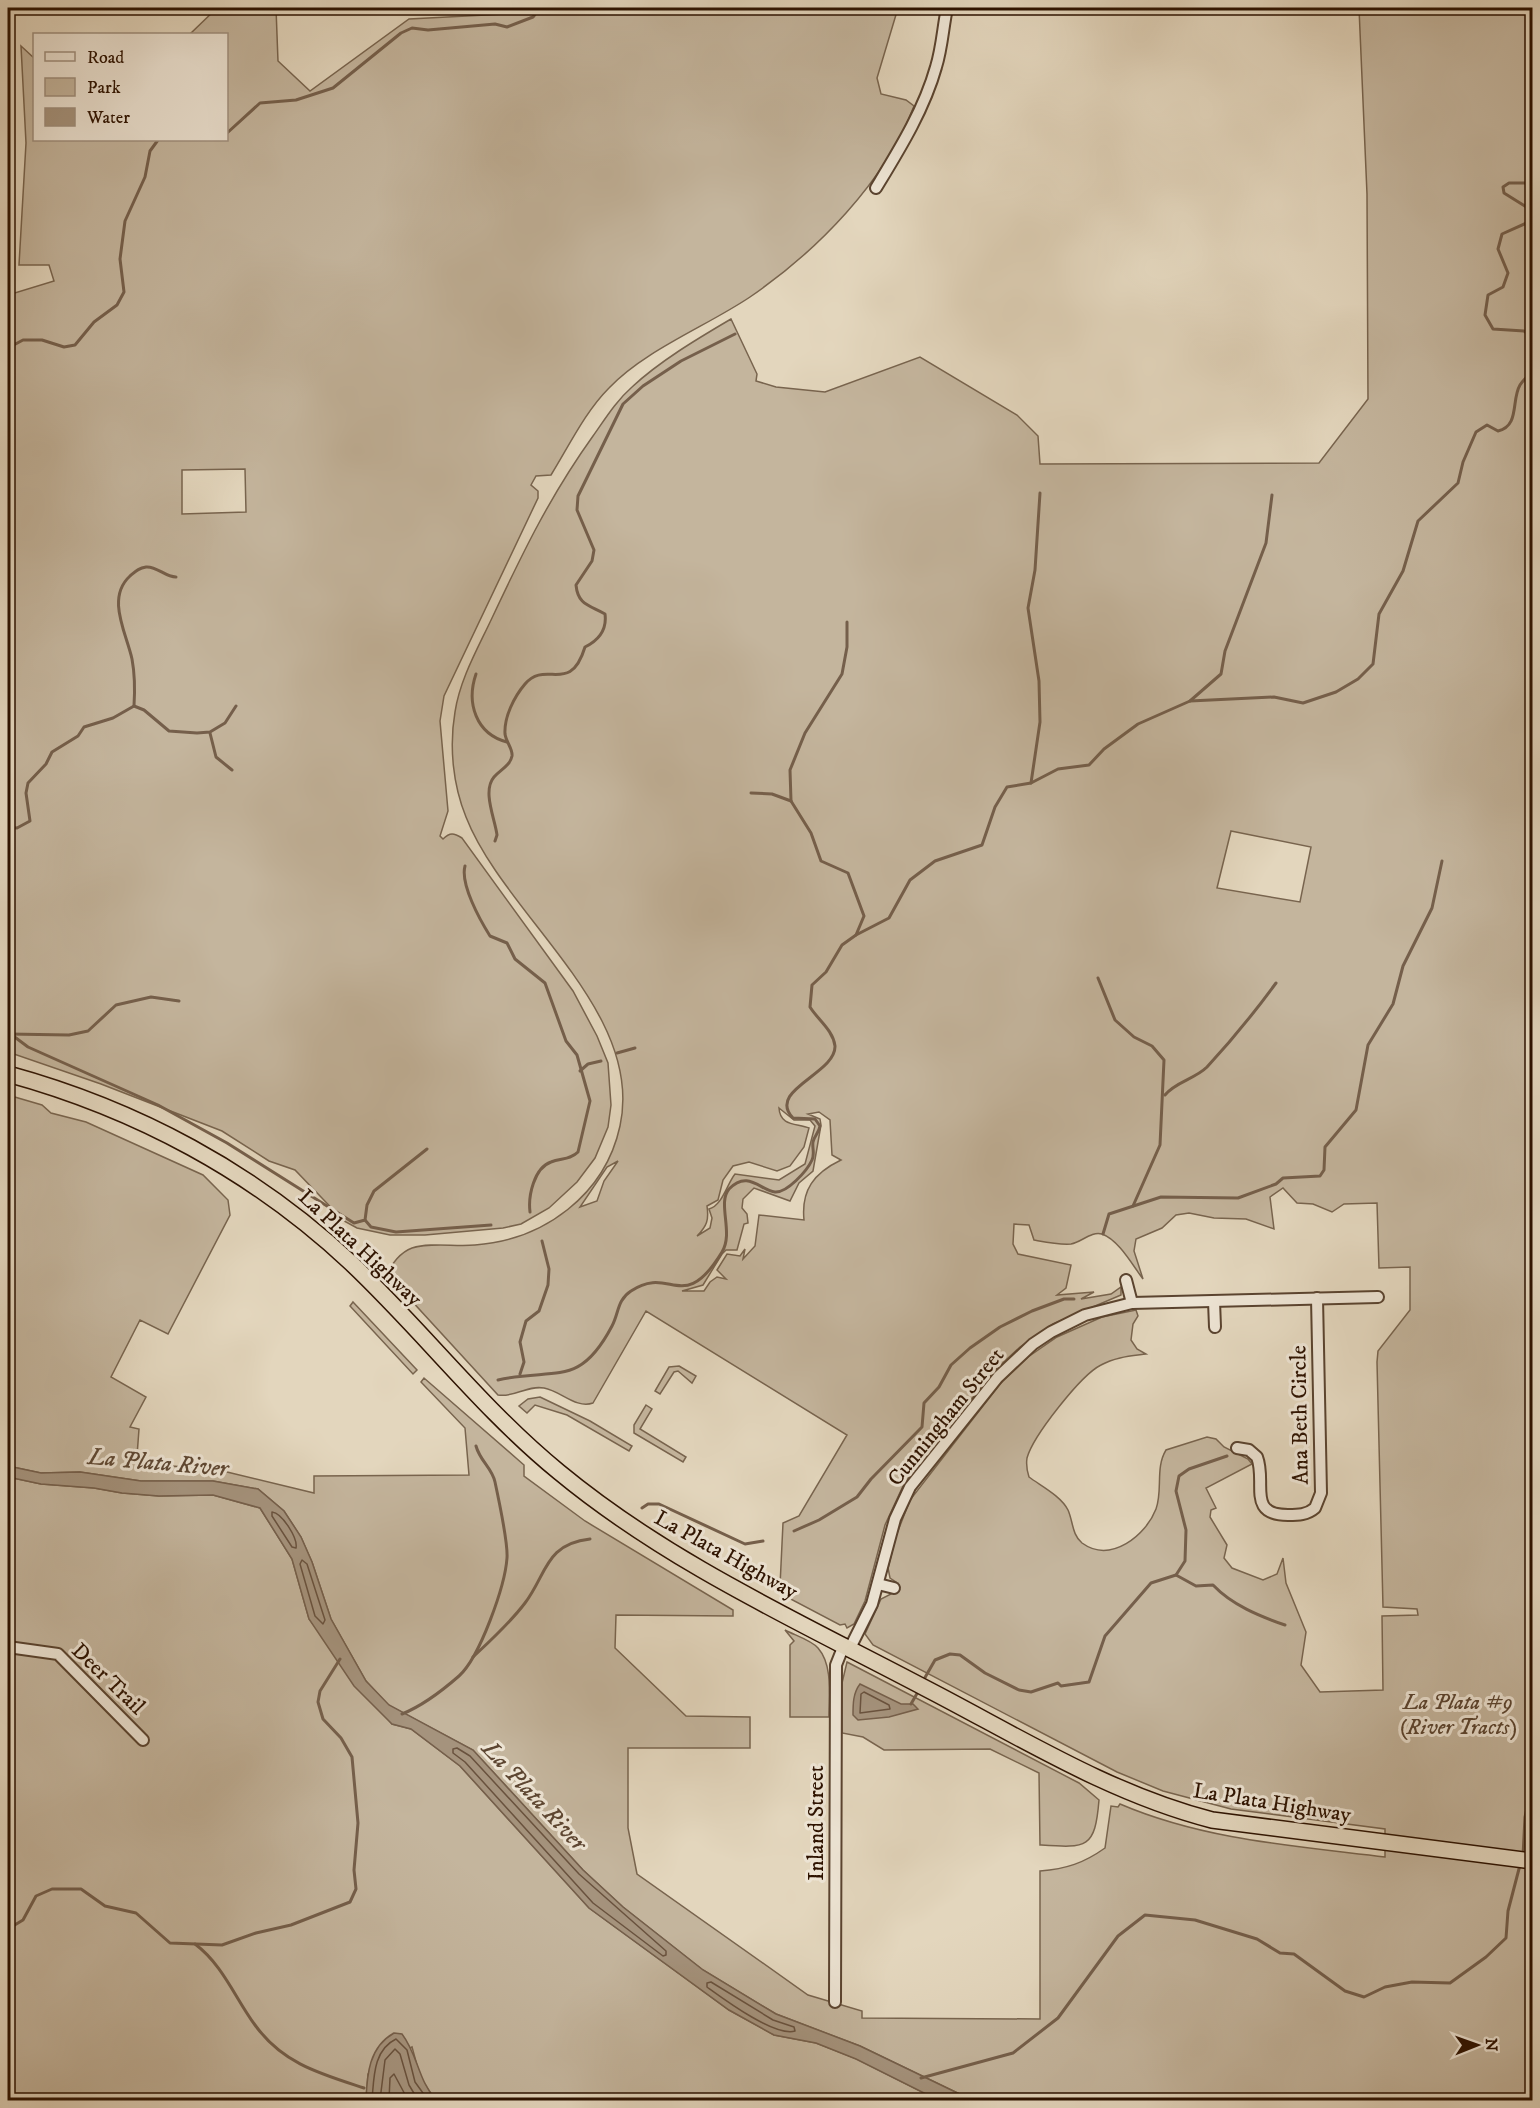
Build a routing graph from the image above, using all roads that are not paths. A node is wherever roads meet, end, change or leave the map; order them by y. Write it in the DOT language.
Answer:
graph roads {
  1 [pos="946,8"];
  2 [pos="876,188"];
  3 [pos="8,1074"];
  4 [pos="1126,1280"];
  5 [pos="1378,1297"];
  6 [pos="1317,1298"];
  7 [pos="1214,1300"];
  8 [pos="1132,1303"];
  9 [pos="1215,1327"];
  10 [pos="1237,1448"];
  11 [pos="879,1584"];
  12 [pos="894,1588"];
  13 [pos="8,1647"];
  14 [pos="847,1647"];
  15 [pos="143,1740"];
  16 [pos="1533,1861"];
  17 [pos="835,2002"];
  1 -- 2 [label="street"];
  3 -- 14 [label="highway, La Plata Highway"];
  4 -- 8 [label="street"];
  5 -- 6 [label="street, Cunningham Street"];
  6 -- 7 [label="street, Cunningham Street"];
  6 -- 10 [label="street, Ana Beth Circle"];
  7 -- 8 [label="street, Cunningham Street"];
  7 -- 9 [label="street"];
  8 -- 11 [label="street, Cunningham Street"];
  11 -- 12 [label="street"];
  11 -- 14 [label="street, Cunningham Street"];
  13 -- 15 [label="street, Deer Trail"];
  14 -- 16 [label="highway, La Plata Highway"];
  14 -- 17 [label="street, Inland Street"];
}
